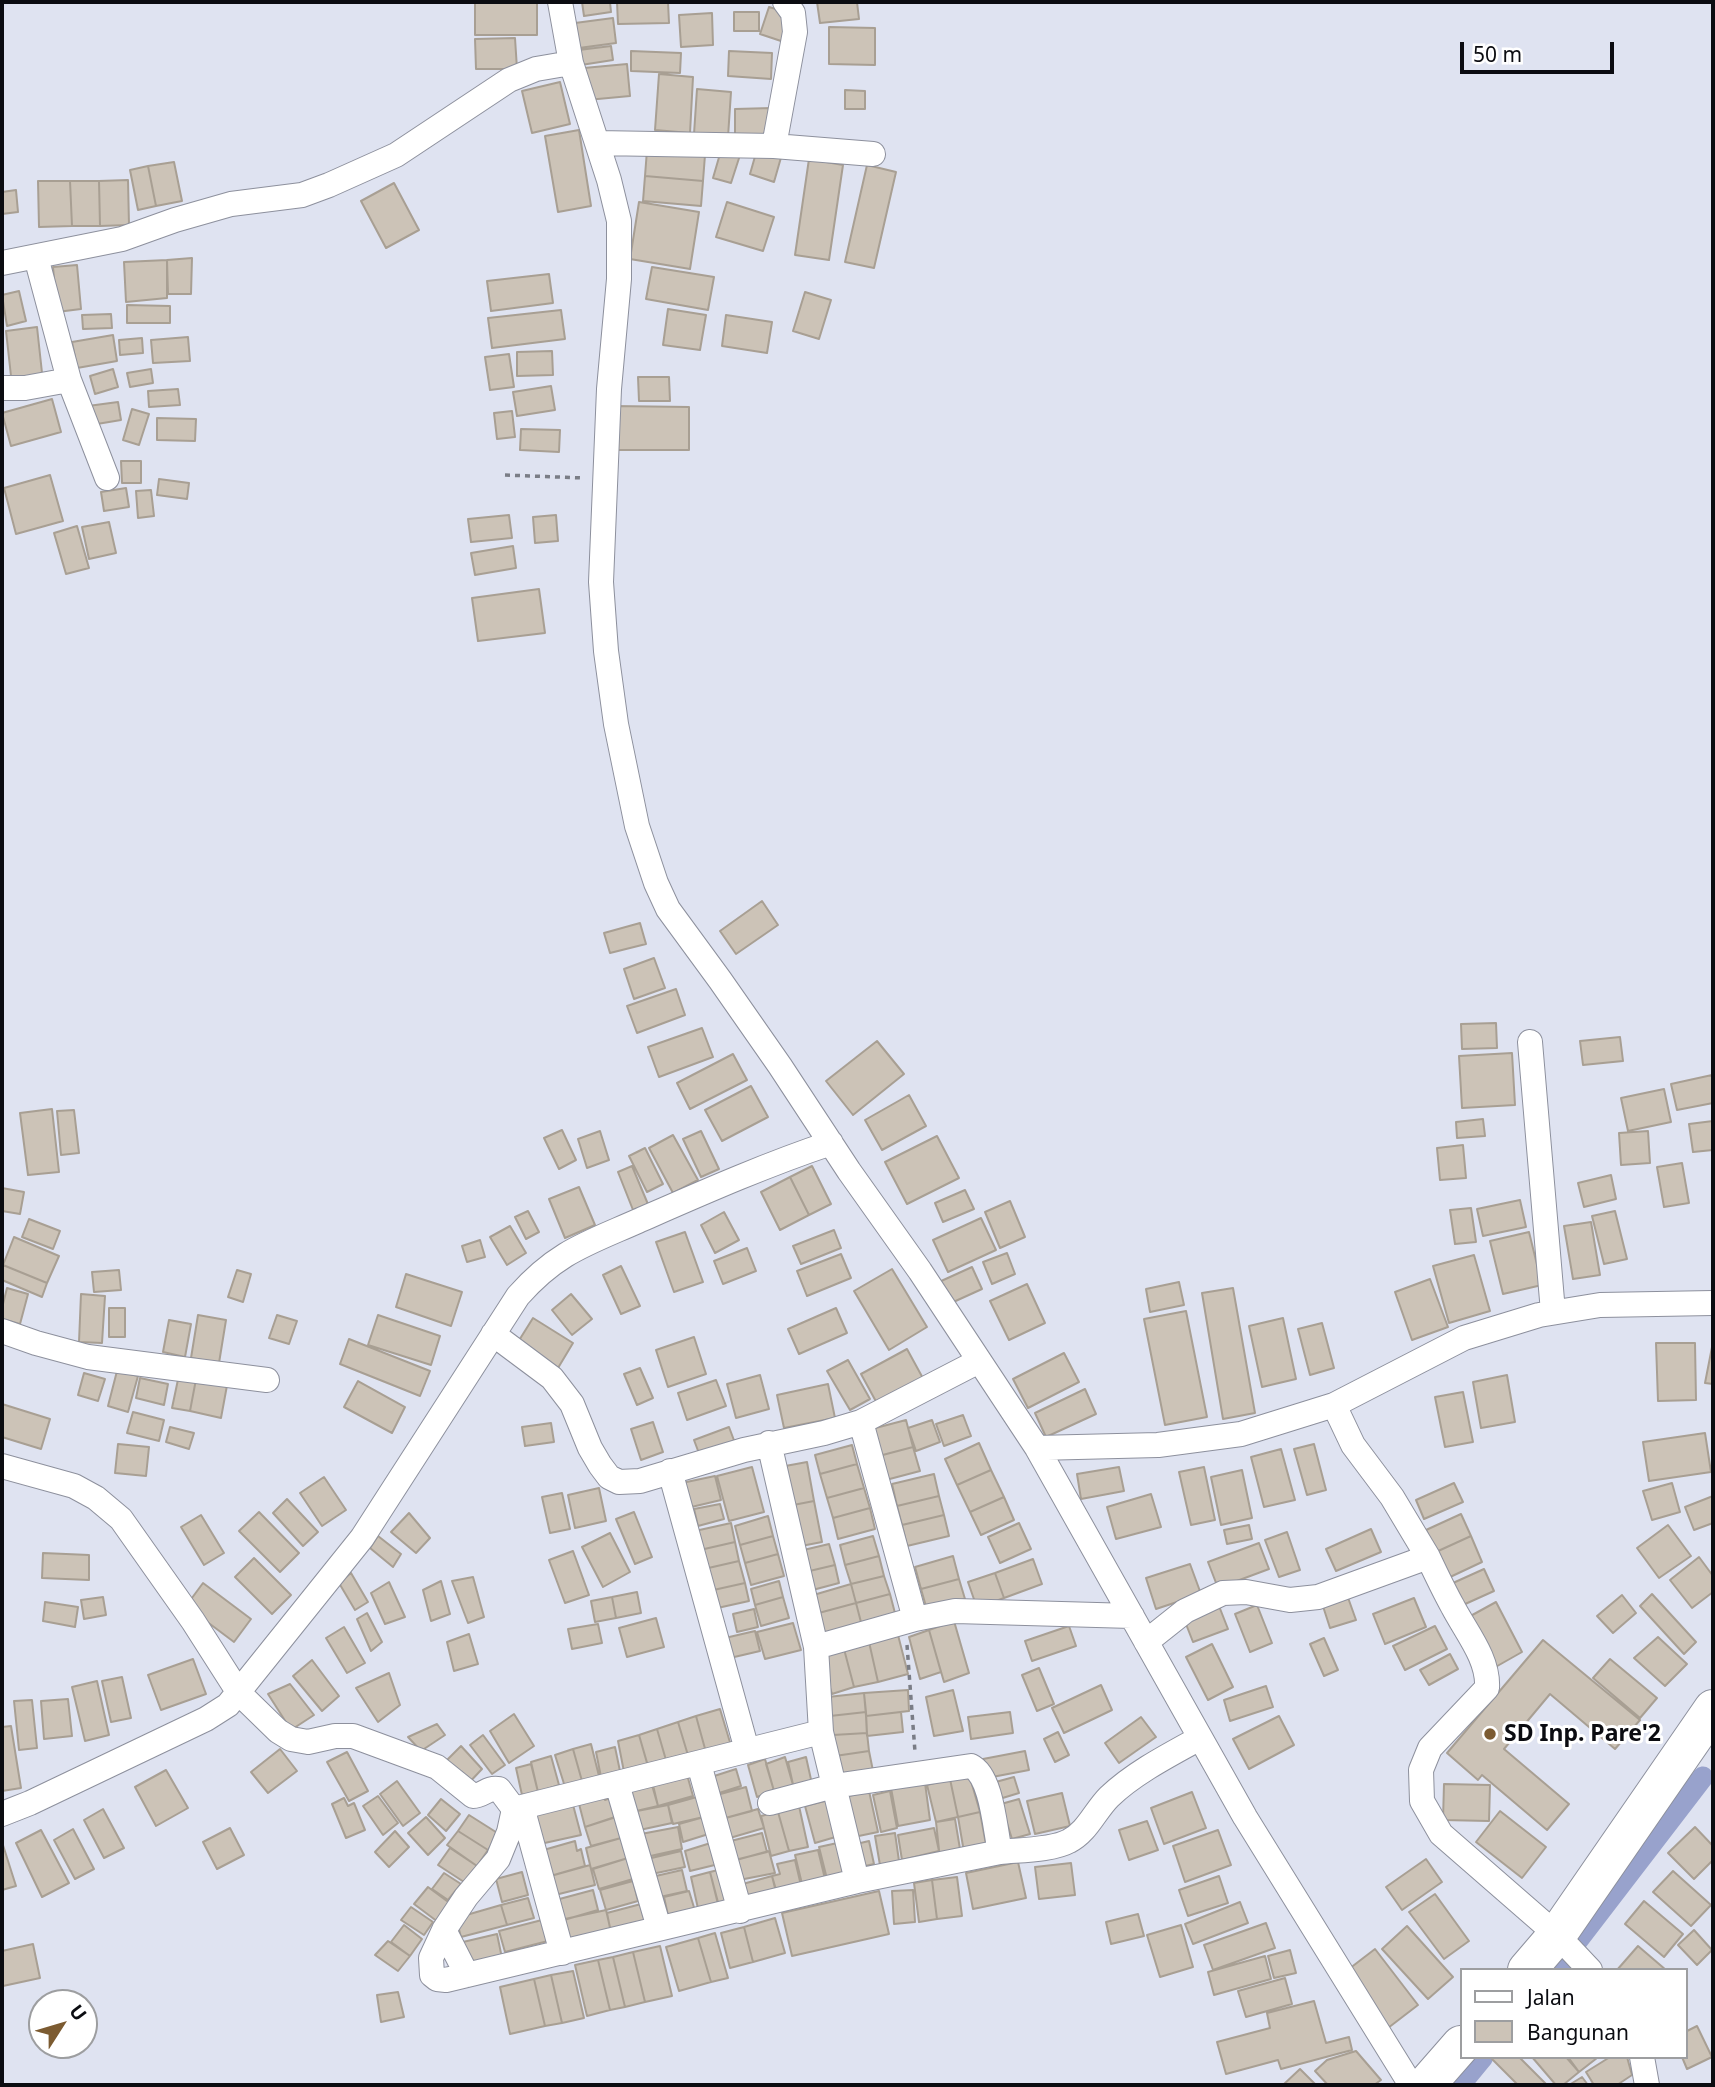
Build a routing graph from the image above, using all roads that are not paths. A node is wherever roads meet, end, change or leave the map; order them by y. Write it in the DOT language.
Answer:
graph roads {
  1 [pos="559,2"];
  2 [pos="785,2"];
  3 [pos="572,63"];
  4 [pos="597,143"];
  5 [pos="774,146"];
  6 [pos="873,154"];
  7 [pos="36,257"];
  8 [pos="2,263"];
  9 [pos="69,380"];
  10 [pos="2,388"];
  11 [pos="107,478"];
  12 [pos="1530,1042"];
  13 [pos="831,1143"];
  14 [pos="1713,1303"];
  15 [pos="1553,1312"];
  16 [pos="2,1331"];
  17 [pos="493,1334"];
  18 [pos="979,1361"];
  19 [pos="267,1380"];
  20 [pos="1334,1405"];
  21 [pos="860,1422"];
  22 [pos="769,1443"];
  23 [pos="1037,1448"];
  24 [pos="2,1466"];
  25 [pos="670,1471"];
  26 [pos="1428,1557"];
  27 [pos="1132,1616"];
  28 [pos="910,1620"];
  29 [pos="1146,1642"];
  30 [pos="816,1647"];
  31 [pos="239,1693"];
  32 [pos="1713,1709"];
  33 [pos="821,1732"];
  34 [pos="1200,1738"];
  35 [pos="747,1750"];
  36 [pos="699,1764"];
  37 [pos="617,1784"];
  38 [pos="834,1786"];
  39 [pos="771,1803"];
  40 [pos="518,1808"];
  41 [pos="2,1814"];
  42 [pos="1000,1852"];
  43 [pos="856,1881"];
  44 [pos="740,1911"];
  45 [pos="659,1928"];
  46 [pos="562,1953"];
  47 [pos="1574,1953"];
  48 [pos="1533,1968"];
  49 [pos="1460,2046"];
  50 [pos="1642,2059"];
  51 [pos="1411,2085"];
  52 [pos="1426,2085"];
  53 [pos="1647,2085"];
  1 -- 3 [label="street"];
  2 -- 5 [label="street"];
  3 -- 4 [label="street"];
  3 -- 7 [label="street"];
  4 -- 5 [label="street"];
  4 -- 13 [label="street"];
  5 -- 6 [label="street"];
  7 -- 8 [label="street"];
  7 -- 9 [label="street"];
  9 -- 10 [label="street"];
  9 -- 11 [label="street"];
  12 -- 15 [label="street"];
  13 -- 17 [label="street"];
  13 -- 18 [label="street"];
  14 -- 15 [label="street"];
  15 -- 20 [label="street"];
  16 -- 19 [label="street"];
  17 -- 25 [label="street"];
  17 -- 31 [label="street"];
  18 -- 21 [label="street"];
  18 -- 23 [label="street"];
  20 -- 23 [label="street"];
  20 -- 26 [label="street"];
  21 -- 22 [label="street"];
  21 -- 28 [label="street"];
  22 -- 25 [label="street"];
  22 -- 30 [label="street"];
  23 -- 27 [label="street"];
  24 -- 31 [label="street"];
  25 -- 35 [label="street"];
  26 -- 29 [label="street"];
  26 -- 47 [label="street"];
  27 -- 28 [label="street"];
  27 -- 29 [label="street"];
  28 -- 30 [label="street"];
  29 -- 34 [label="street"];
  30 -- 33 [label="street"];
  31 -- 40 [label="street"];
  31 -- 41 [label="street"];
  32 -- 47 [label="highway"];
  33 -- 35 [label="street"];
  33 -- 38 [label="street"];
  34 -- 42 [label="street"];
  34 -- 51 [label="street"];
  35 -- 36 [label="street"];
  36 -- 37 [label="street"];
  36 -- 44 [label="street"];
  37 -- 40 [label="street"];
  37 -- 45 [label="street"];
  38 -- 39 [label="street"];
  38 -- 42 [label="street"];
  38 -- 43 [label="street"];
  40 -- 46 [label="street"];
  40 -- 46 [label="street"];
  42 -- 43 [label="street"];
  43 -- 44 [label="street"];
  44 -- 45 [label="street"];
  45 -- 46 [label="street"];
  47 -- 48 [label="highway"];
  49 -- 52 [label="highway"];
  50 -- 53 [label="street"];
}
